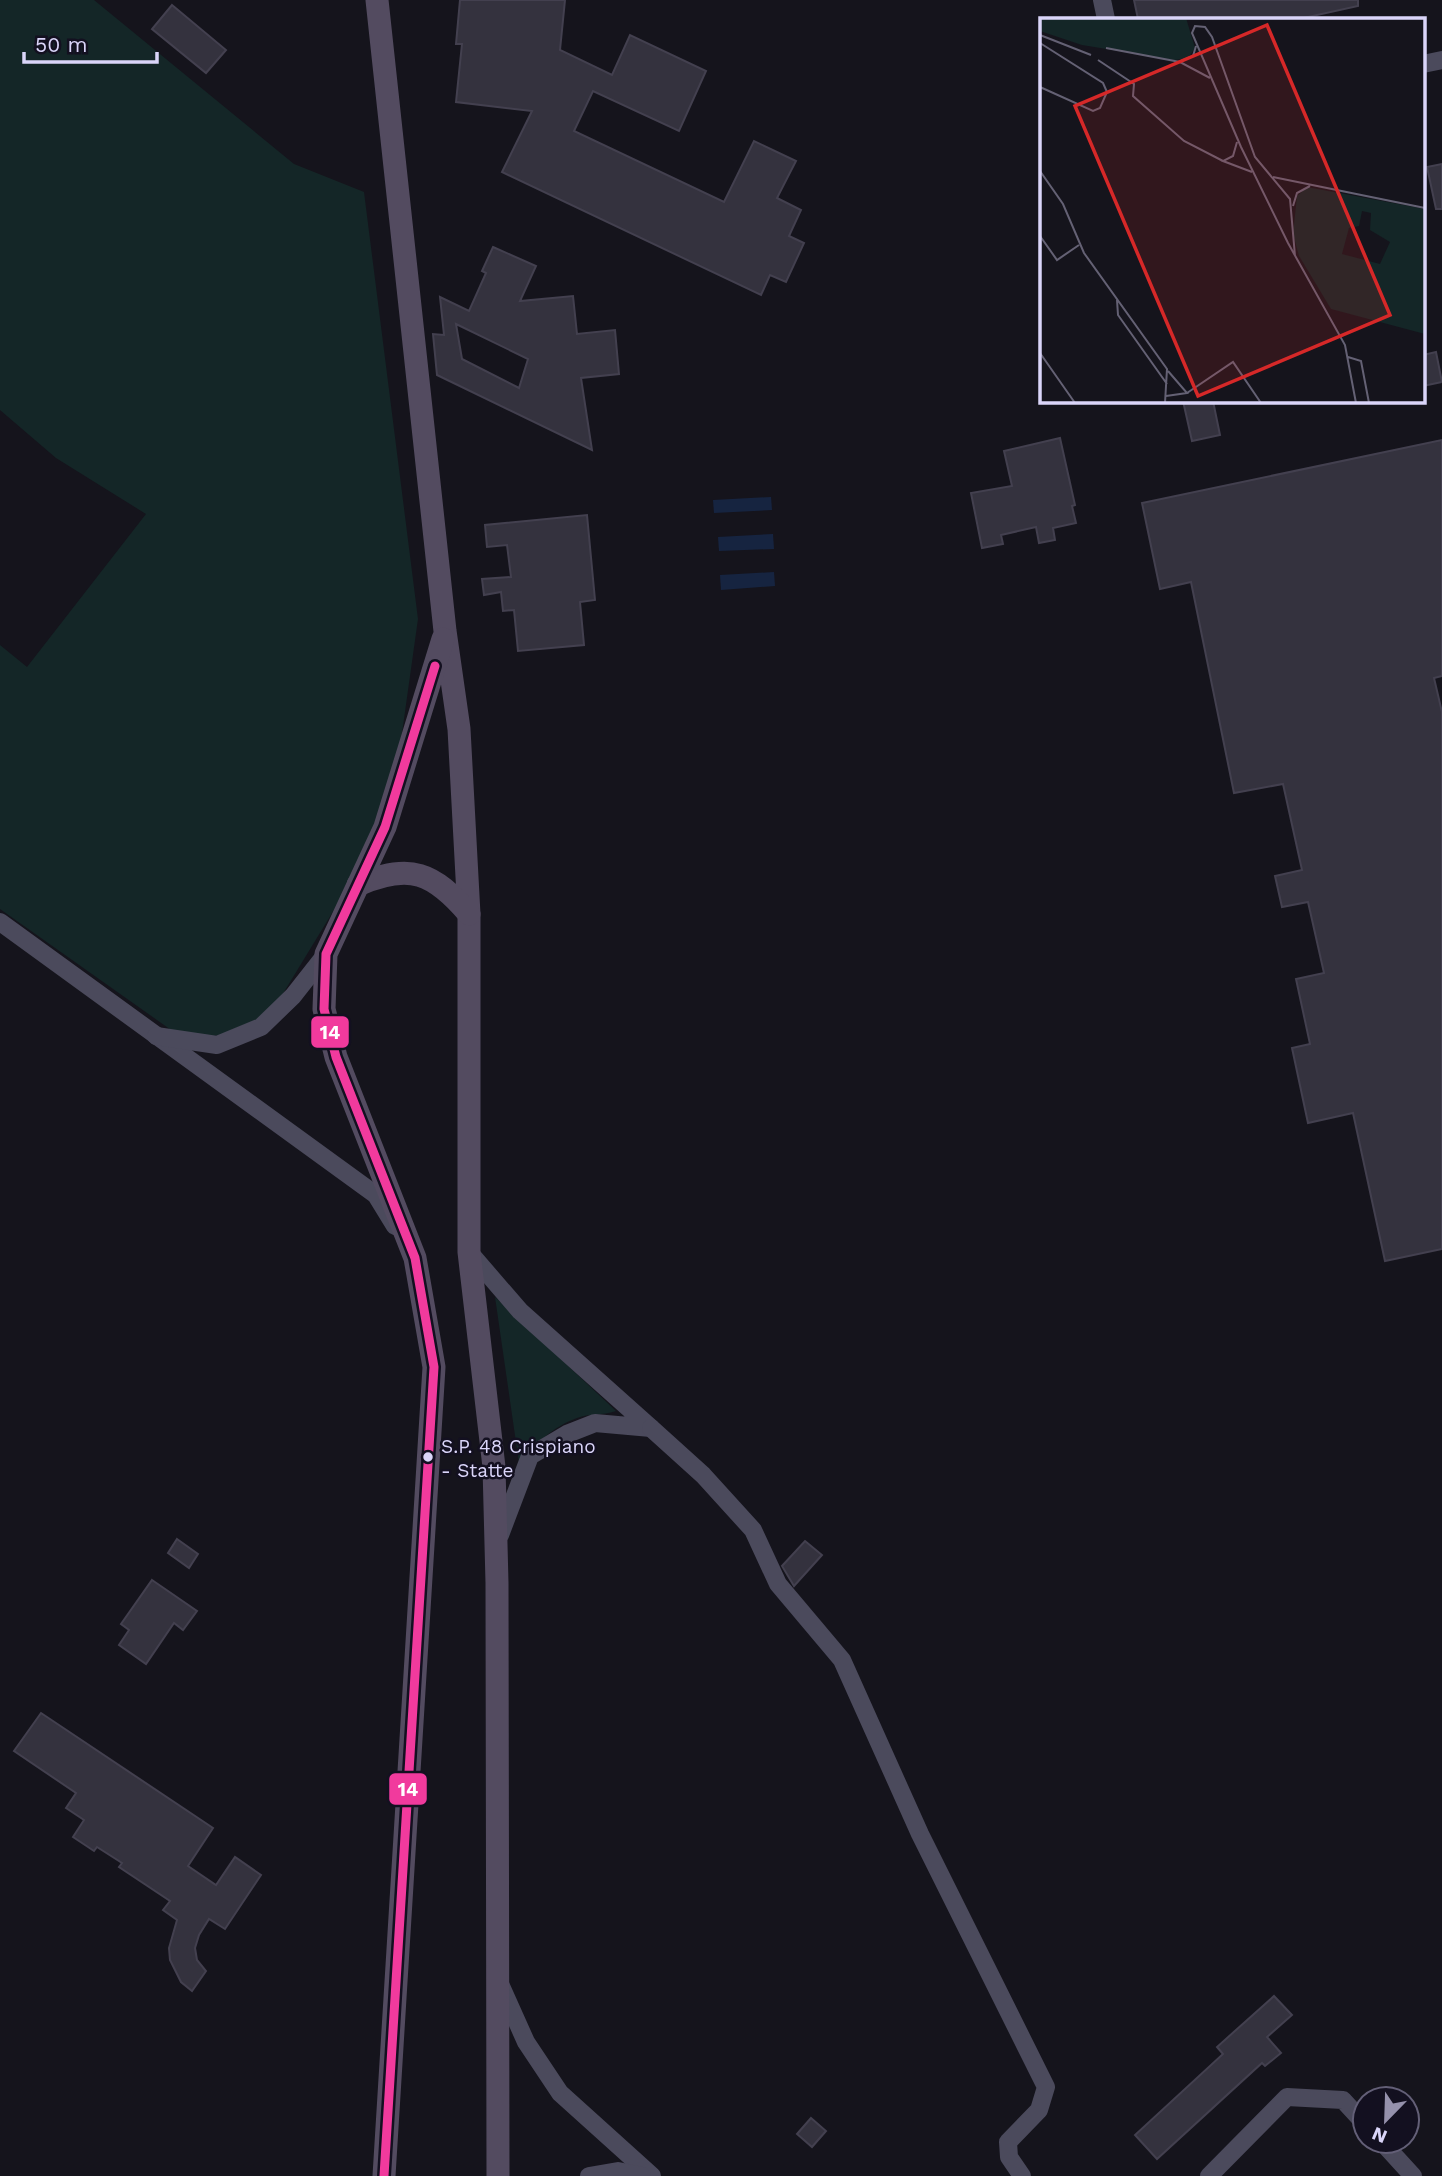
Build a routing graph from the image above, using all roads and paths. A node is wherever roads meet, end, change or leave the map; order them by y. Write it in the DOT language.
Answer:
graph roads {
  1 [pos="377,0"];
  2 [pos="1102,0"];
  3 [pos="1106,18"];
  4 [pos="1442,60"];
  5 [pos="1424,64"];
  6 [pos="445,632"];
  7 [pos="358,885"];
  8 [pos="469,914"];
  9 [pos="0,922"];
  10 [pos="326,954"];
  11 [pos="154,1036"];
  12 [pos="469,1252"];
  13 [pos="415,1258"];
  14 [pos="652,1428"];
  15 [pos="496,1548"];
  16 [pos="499,1982"];
  17 [pos="1351,2109"];
  18 [pos="1394,2155"];
  19 [pos="384,2176"];
  20 [pos="498,2176"];
  21 [pos="589,2176"];
  22 [pos="642,2176"];
  23 [pos="652,2176"];
  24 [pos="1022,2176"];
  25 [pos="1209,2176"];
  26 [pos="1413,2176"];
  1 -- 6 [label="main road"];
  2 -- 3 [label="street"];
  4 -- 5 [label="street"];
  6 -- 7 [label="main road"];
  6 -- 8 [label="main road"];
  7 -- 8 [label="main road"];
  7 -- 10 [label="main road"];
  8 -- 12 [label="main road"];
  9 -- 11 [label="street"];
  10 -- 11 [label="street"];
  10 -- 13 [label="main road"];
  11 -- 13 [label="street"];
  12 -- 14 [label="street"];
  12 -- 15 [label="main road"];
  13 -- 19 [label="main road"];
  14 -- 15 [label="street"];
  14 -- 24 [label="street"];
  15 -- 16 [label="main road"];
  16 -- 20 [label="main road"];
  16 -- 23 [label="street"];
  17 -- 25 [label="street"];
  18 -- 26 [label="street"];
  21 -- 22 [label="street"];
}
